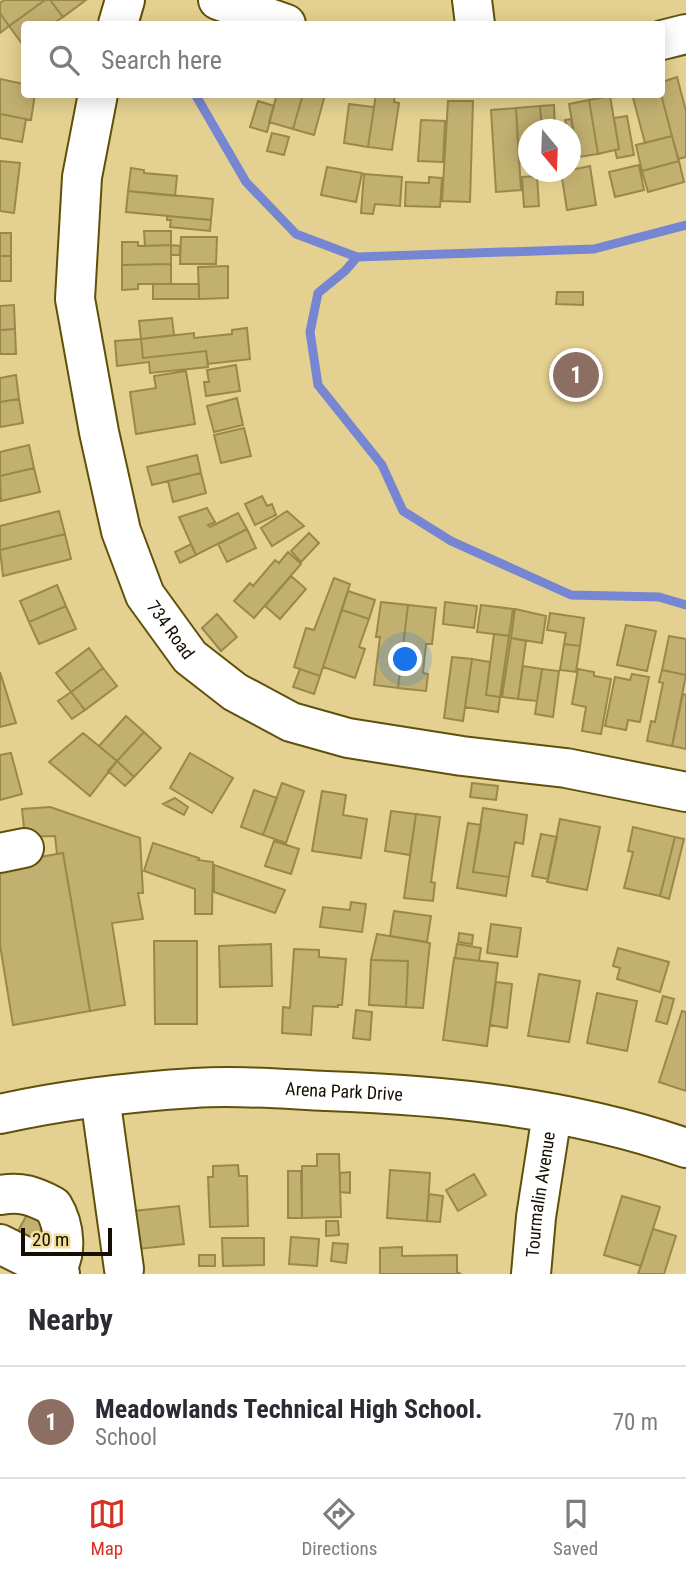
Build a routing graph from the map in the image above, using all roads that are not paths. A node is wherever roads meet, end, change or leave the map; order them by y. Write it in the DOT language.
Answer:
graph roads {
  1 [pos="125,0"];
  2 [pos="218,0"];
  3 [pos="472,0"];
  4 [pos="119,21"];
  5 [pos="278,21"];
  6 [pos="475,21"];
  7 [pos="686,34"];
  8 [pos="665,39"];
  9 [pos="98,98"];
  10 [pos="686,792"];
  11 [pos="100,1097"];
  12 [pos="0,1114"];
  13 [pos="552,1114"];
  14 [pos="686,1148"];
  15 [pos="0,1195"];
  16 [pos="0,1244"];
  17 [pos="124,1269"];
  18 [pos="56,1273"];
  19 [pos="531,1274"];
  1 -- 4 [label="street"];
  2 -- 5 [label="street"];
  3 -- 6 [label="street"];
  7 -- 8 [label="street"];
  9 -- 10 [label="street, 734 Road"];
  11 -- 12 [label="street, Arena Park Drive"];
  11 -- 13 [label="street, Arena Park Drive"];
  11 -- 17 [label="street"];
  13 -- 14 [label="street, Arena Park Drive"];
  13 -- 19 [label="street, Tourmalin Avenue"];
  15 -- 18 [label="street"];
  16 -- 18 [label="street"];
}
